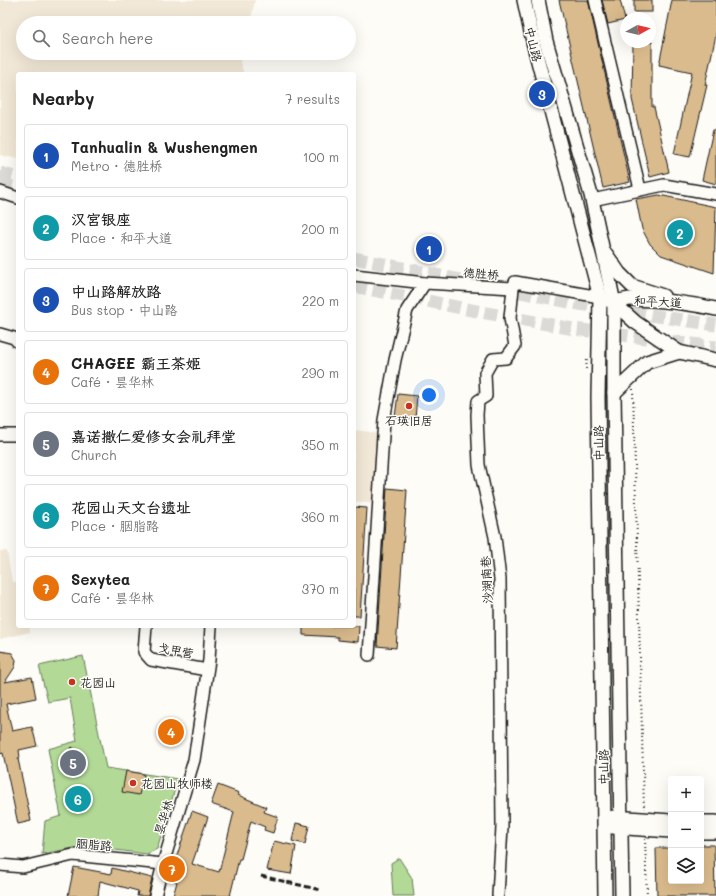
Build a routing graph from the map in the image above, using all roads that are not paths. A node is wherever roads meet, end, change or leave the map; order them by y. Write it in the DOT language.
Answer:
graph roads {
  1 [pos="524,0"];
  2 [pos="538,0"];
  3 [pos="595,0"];
  4 [pos="640,189"];
  5 [pos="0,192"];
  6 [pos="716,194"];
  7 [pos="16,197"];
  8 [pos="592,200"];
  9 [pos="603,250"];
  10 [pos="356,275"];
  11 [pos="425,283"];
  12 [pos="512,288"];
  13 [pos="600,297"];
  14 [pos="680,301"];
  15 [pos="614,303"];
  16 [pos="716,309"];
  17 [pos="0,334"];
  18 [pos="16,340"];
  19 [pos="679,352"];
  20 [pos="716,360"];
  21 [pos="614,393"];
  22 [pos="0,435"];
  23 [pos="16,435"];
  24 [pos="146,628"];
  25 [pos="211,628"];
  26 [pos="369,655"];
  27 [pos="207,670"];
  28 [pos="668,821"];
  29 [pos="604,822"];
  30 [pos="621,822"];
  31 [pos="704,822"];
  32 [pos="716,822"];
  33 [pos="644,824"];
  34 [pos="668,830"];
  35 [pos="704,832"];
  36 [pos="716,832"];
  37 [pos="162,864"];
  38 [pos="0,865"];
  39 [pos="498,895"];
  40 [pos="155,896"];
  41 [pos="605,896"];
  42 [pos="622,896"];
  1 -- 13 [label="main road, 中山路"];
  2 -- 8 [label="main road, 中山路"];
  3 -- 4 [label="street"];
  4 -- 6 [label="street"];
  4 -- 8 [label="street"];
  5 -- 7 [label="street"];
  8 -- 9 [label="main road, 中山路"];
  9 -- 14 [label="main road"];
  9 -- 15 [label="main road, 中山路"];
  10 -- 11 [label="street, 德胜桥"];
  11 -- 12 [label="street, 德胜桥"];
  11 -- 26 [label="street"];
  12 -- 13 [label="street, 德胜桥"];
  12 -- 39 [label="street, 沙湖南巷"];
  13 -- 15 [label="main road"];
  13 -- 29 [label="main road, 中山路"];
  14 -- 15 [label="main road, 和平大道"];
  14 -- 16 [label="main road, 和平大道"];
  15 -- 19 [label="main road"];
  15 -- 21 [label="main road, 中山路"];
  17 -- 18 [label="street"];
  19 -- 20 [label="main road"];
  19 -- 21 [label="main road"];
  21 -- 30 [label="main road, 中山路"];
  22 -- 23 [label="street"];
  24 -- 27 [label="street, 戈甲营"];
  25 -- 27 [label="street, 昙华林"];
  27 -- 37 [label="street, 昙华林"];
  28 -- 33 [label="main road"];
  29 -- 30 [label="main road"];
  29 -- 41 [label="main road, 中山路"];
  30 -- 33 [label="main road"];
  30 -- 42 [label="main road, 中山路"];
  31 -- 32 [label="main road"];
  33 -- 34 [label="main road"];
  35 -- 36 [label="main road"];
  37 -- 38 [label="street, 胭脂路"];
  37 -- 40 [label="street, 昙华林"];
}
